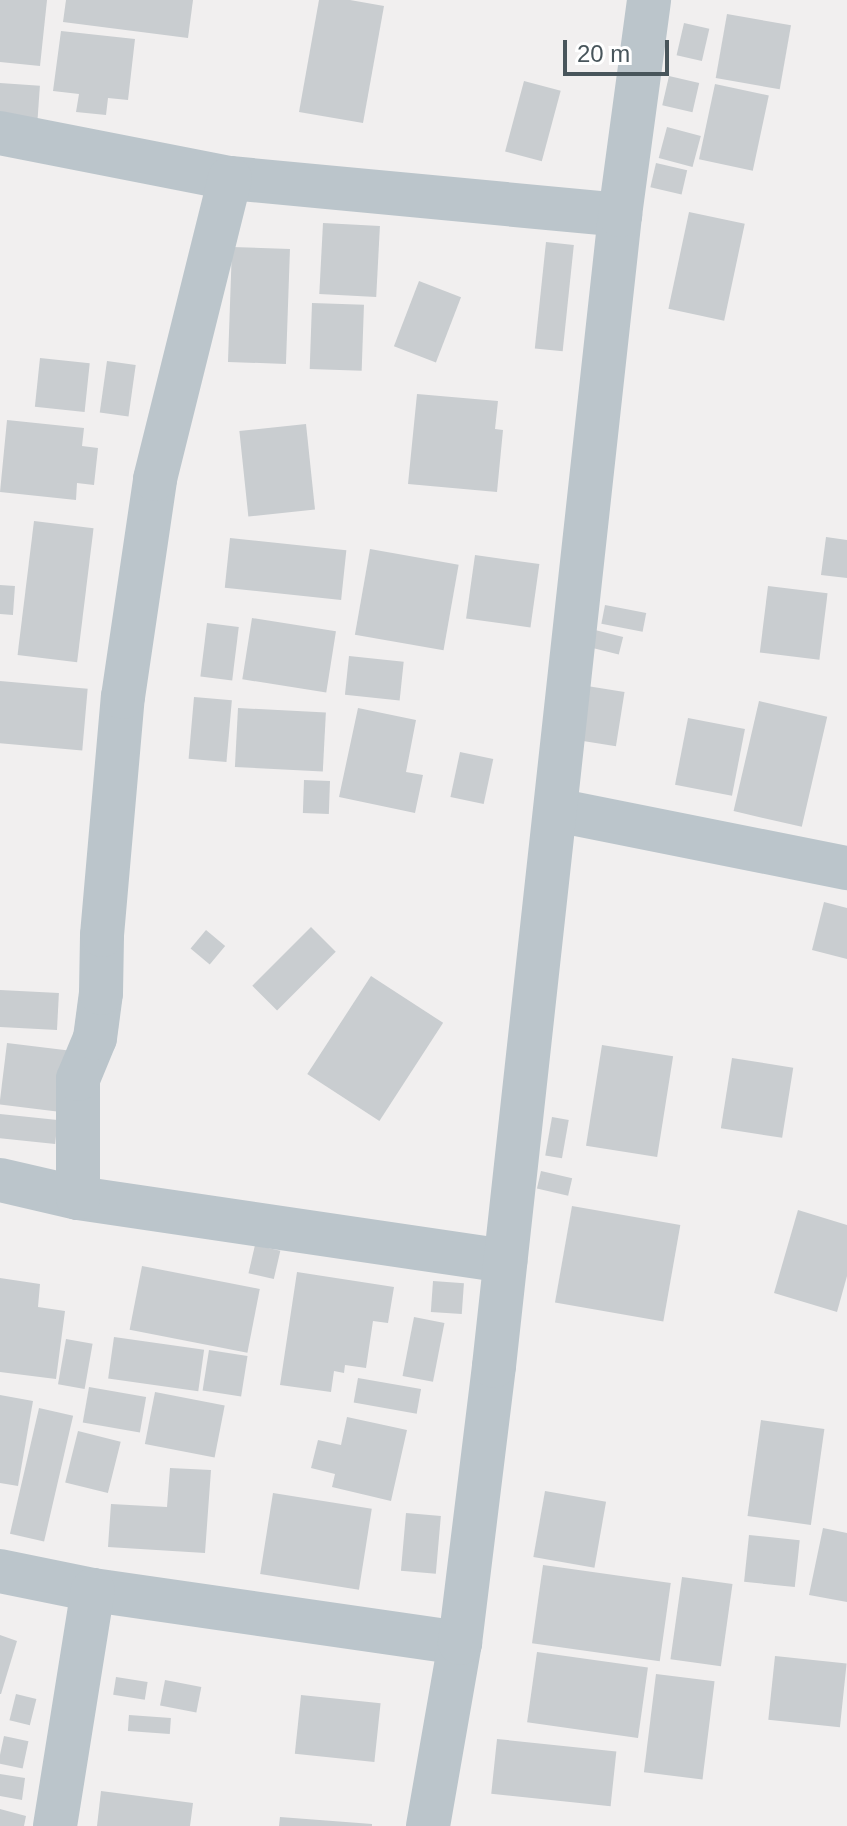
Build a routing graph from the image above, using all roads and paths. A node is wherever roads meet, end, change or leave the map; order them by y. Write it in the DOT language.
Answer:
graph roads {
  1 [pos="649,0"];
  2 [pos="0,133"];
  3 [pos="230,178"];
  4 [pos="620,215"];
  5 [pos="556,810"];
  6 [pos="847,868"];
  7 [pos="0,1180"];
  8 [pos="78,1198"];
  9 [pos="505,1261"];
  10 [pos="0,1571"];
  11 [pos="93,1590"];
  12 [pos="460,1643"];
  13 [pos="55,1826"];
  14 [pos="428,1826"];
  1 -- 4 [label="street"];
  2 -- 3 [label="street"];
  3 -- 4 [label="street"];
  3 -- 8 [label="street"];
  4 -- 5 [label="street"];
  5 -- 6 [label="street"];
  5 -- 9 [label="street"];
  7 -- 8 [label="street"];
  8 -- 9 [label="street"];
  9 -- 12 [label="street"];
  10 -- 11 [label="street"];
  11 -- 12 [label="street"];
  11 -- 13 [label="street"];
  12 -- 14 [label="street"];
}
